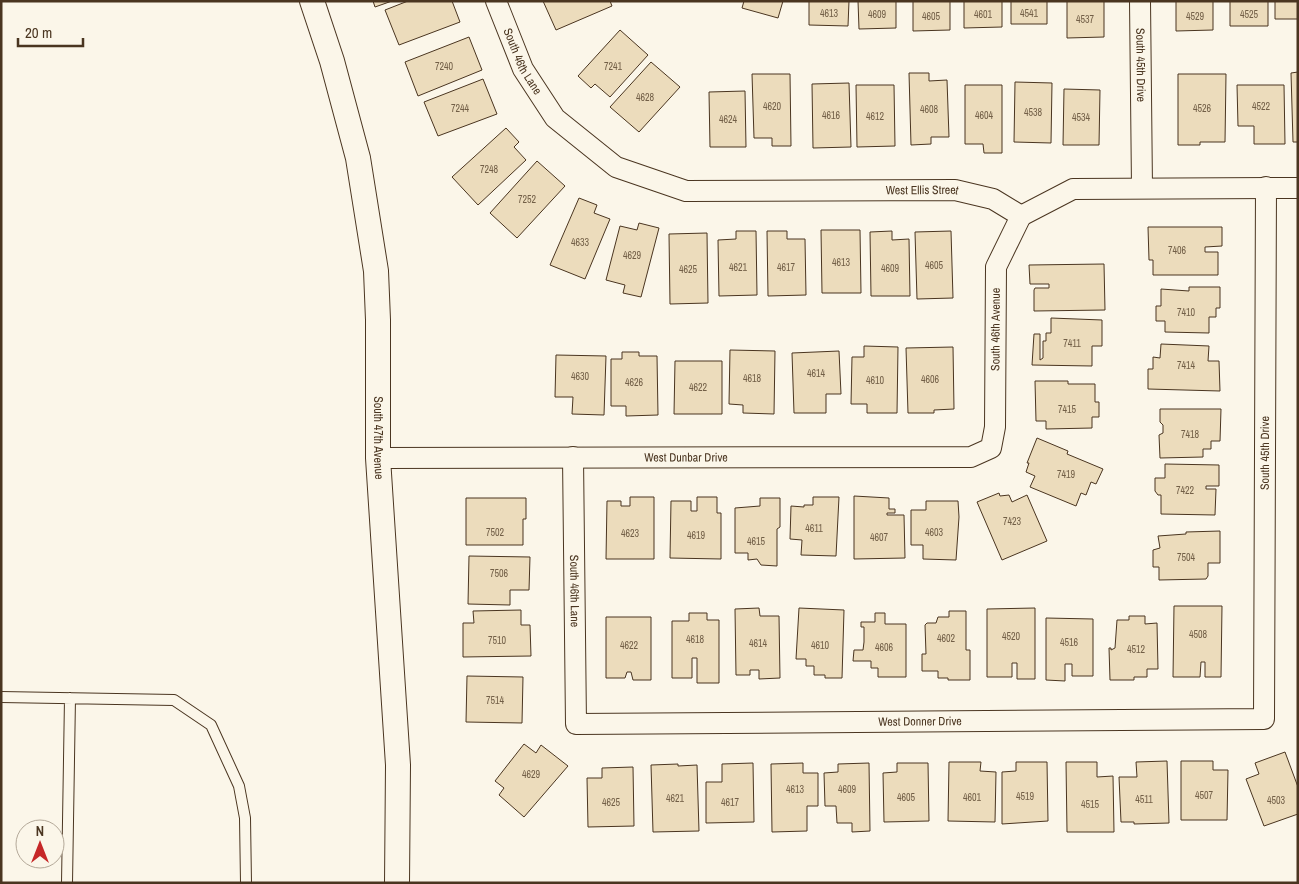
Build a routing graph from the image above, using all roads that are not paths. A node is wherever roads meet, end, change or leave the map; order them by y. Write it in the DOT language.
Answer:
graph roads {
  1 [pos="312,1"];
  2 [pos="496,1"];
  3 [pos="1140,1"];
  4 [pos="555,118"];
  5 [pos="1142,188"];
  6 [pos="1266,188"];
  7 [pos="1298,188"];
  8 [pos="1021,216"];
  9 [pos="991,448"];
  10 [pos="573,457"];
  11 [pos="378,458"];
  12 [pos="1,697"];
  13 [pos="70,698"];
  14 [pos="1264,719"];
  15 [pos="576,724"];
  16 [pos="67,883"];
  17 [pos="246,883"];
  18 [pos="397,883"];
  1 -- 11 [label="street, South 47th Avenue"];
  2 -- 4 [label="street, South 46th Lane"];
  3 -- 5 [label="street, South 45th Drive"];
  4 -- 8 [label="street, West Ellis Street"];
  5 -- 6 [label="street"];
  5 -- 8 [label="street"];
  6 -- 7 [label="street"];
  6 -- 14 [label="street, South 45th Drive"];
  8 -- 9 [label="street, South 46th Avenue"];
  9 -- 10 [label="street, West Dunbar Drive"];
  10 -- 11 [label="street, West Dunbar Drive"];
  10 -- 15 [label="street, South 46th Lane"];
  11 -- 18 [label="street, South 47th Avenue"];
  12 -- 13 [label="lane"];
  13 -- 16 [label="lane"];
  13 -- 17 [label="lane"];
  14 -- 15 [label="street, West Donner Drive"];
}
